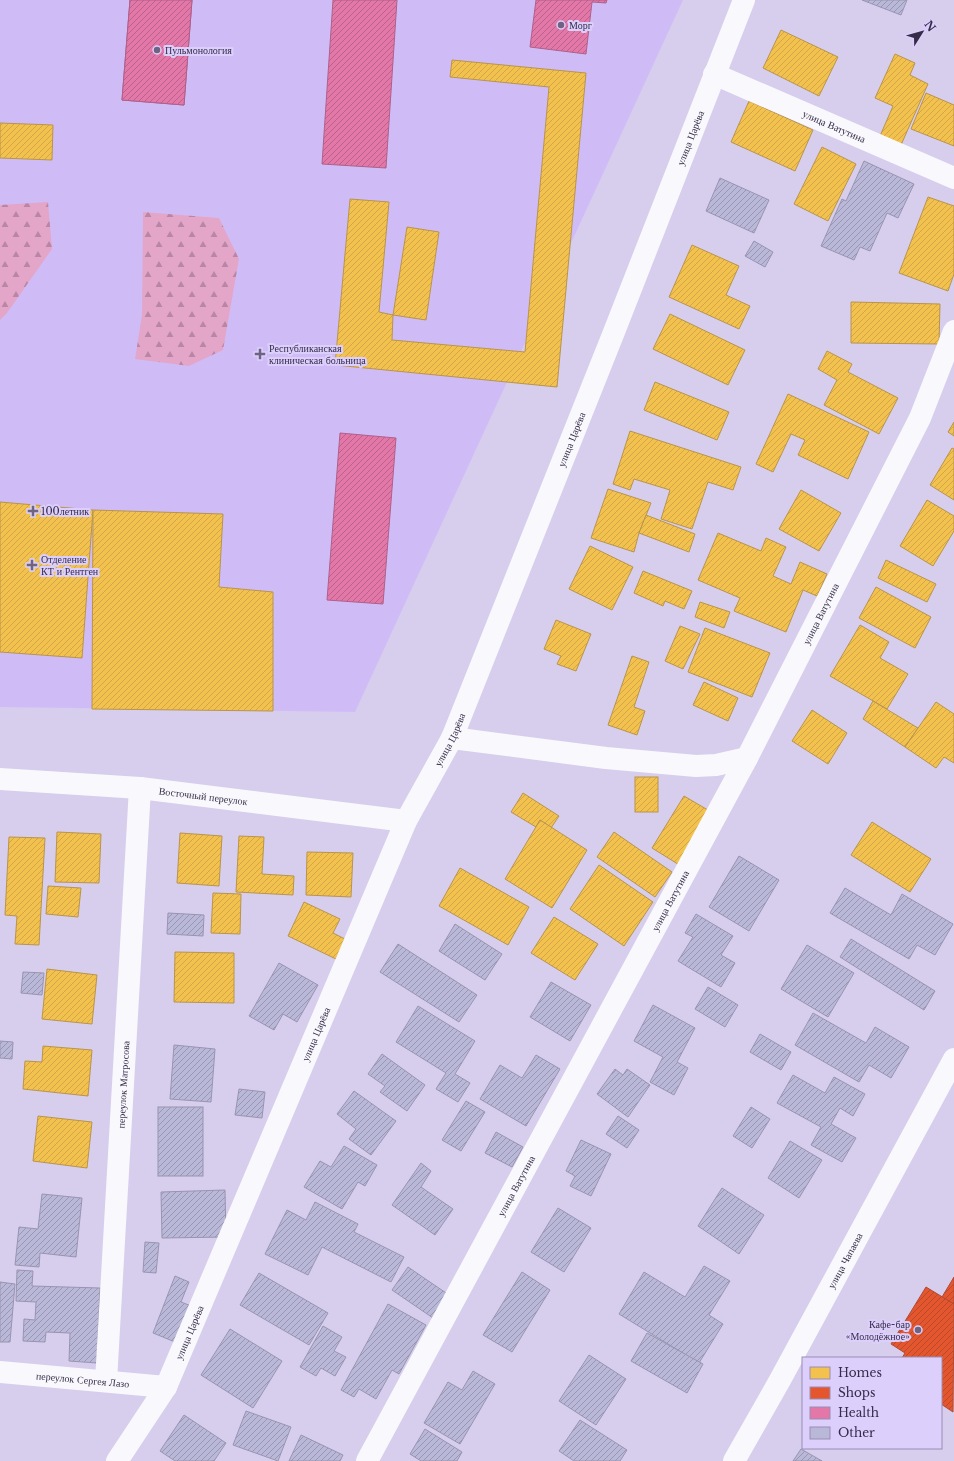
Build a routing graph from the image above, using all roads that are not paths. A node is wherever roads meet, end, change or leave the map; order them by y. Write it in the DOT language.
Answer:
graph roads {
  1 [pos="744,0"];
  2 [pos="714,74"];
  3 [pos="954,178"];
  4 [pos="954,331"];
  5 [pos="452,738"];
  6 [pos="747,758"];
  7 [pos="0,779"];
  8 [pos="140,788"];
  9 [pos="406,821"];
  10 [pos="954,1059"];
  11 [pos="0,1372"];
  12 [pos="106,1381"];
  13 [pos="166,1387"];
  14 [pos="117,1461"];
  15 [pos="368,1461"];
  16 [pos="734,1461"];
  1 -- 2 [label="street, улица Царёва"];
  2 -- 3 [label="street, улица Ватутина"];
  2 -- 5 [label="street, улица Царёва"];
  4 -- 6 [label="street, улица Ватутина"];
  5 -- 6 [label="street"];
  5 -- 9 [label="street, улица Царёва"];
  6 -- 15 [label="street, улица Ватутина"];
  7 -- 8 [label="street, Восточный переулок"];
  8 -- 9 [label="street, Восточный переулок"];
  8 -- 12 [label="street, переулок Матросова"];
  9 -- 13 [label="street, улица Царёва"];
  10 -- 16 [label="street, улица Чапаева"];
  11 -- 12 [label="street, переулок Сергея Лазо"];
  12 -- 13 [label="street, переулок Сергея Лазо"];
  13 -- 14 [label="street, улица Царёва"];
}
